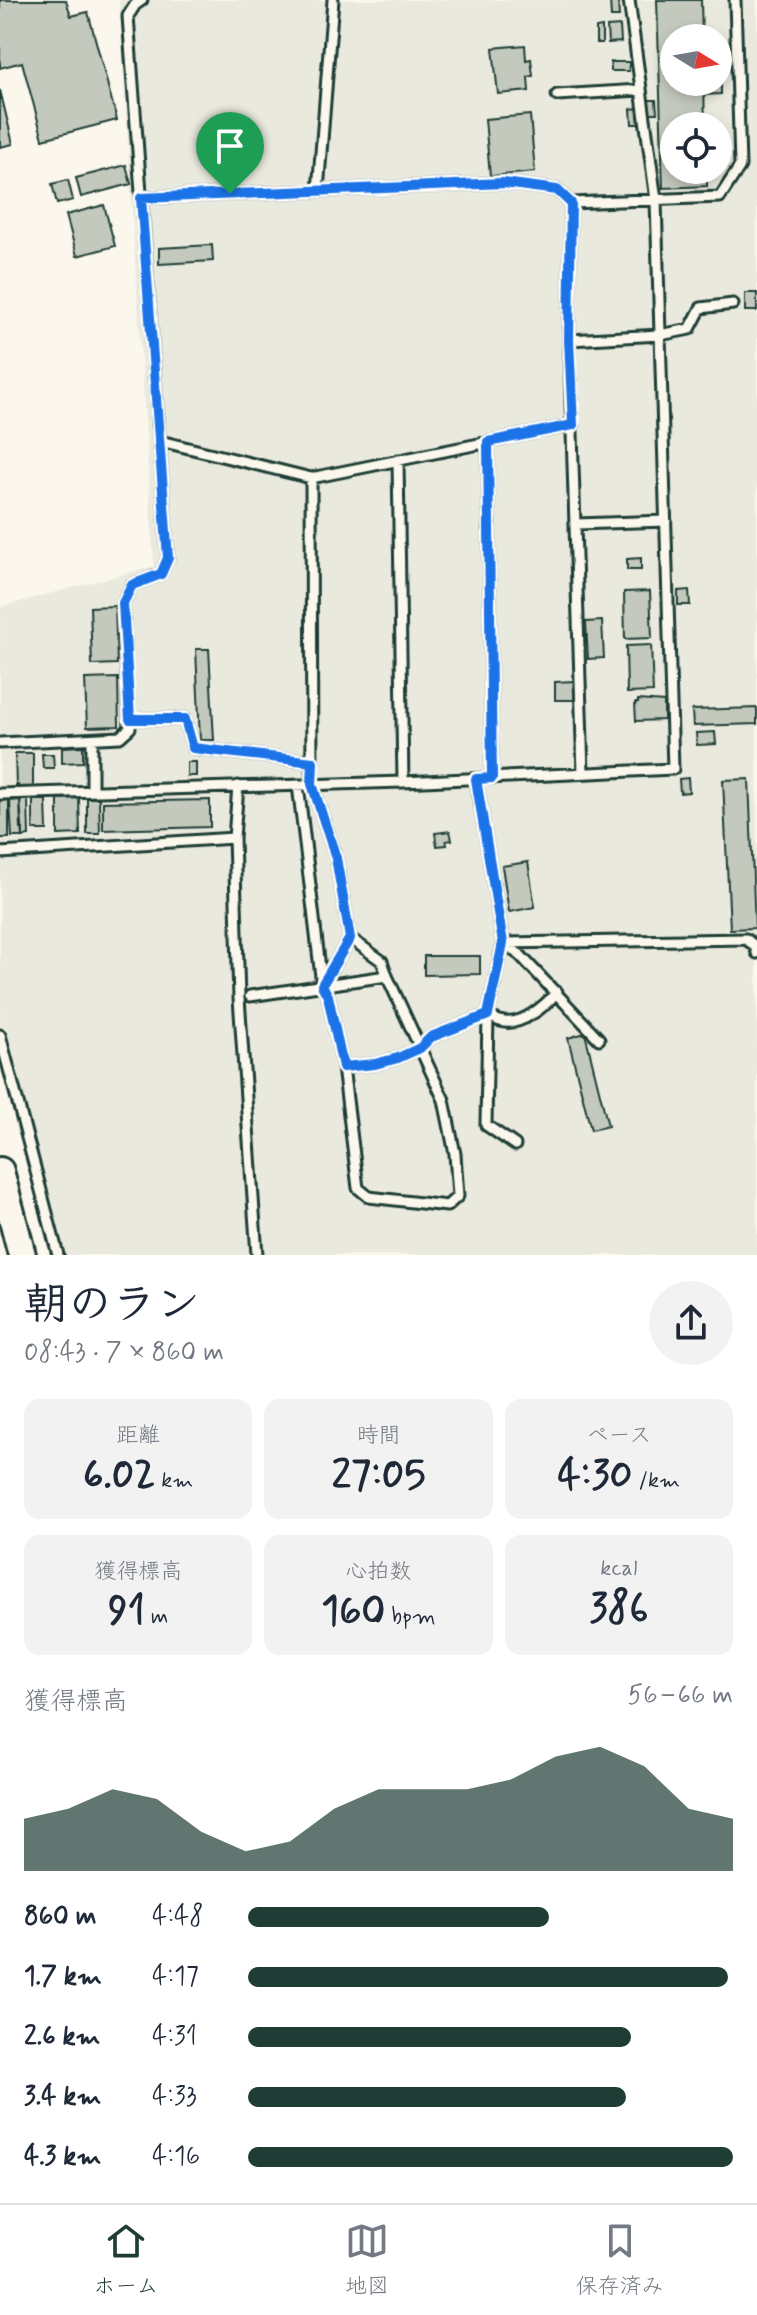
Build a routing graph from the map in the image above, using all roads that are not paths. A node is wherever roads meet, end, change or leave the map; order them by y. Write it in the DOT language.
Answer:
graph roads {
  1 [pos="142,0"];
  2 [pos="333,0"];
  3 [pos="629,0"];
  4 [pos="735,0"];
  5 [pos="640,90"];
  6 [pos="557,95"];
  7 [pos="318,191"];
  8 [pos="141,198"];
  9 [pos="656,200"];
  10 [pos="571,203"];
  11 [pos="733,304"];
  12 [pos="660,335"];
  13 [pos="569,340"];
  14 [pos="573,425"];
  15 [pos="160,441"];
  16 [pos="488,442"];
  17 [pos="398,460"];
  18 [pos="311,478"];
  19 [pos="666,521"];
  20 [pos="577,524"];
  21 [pos="130,719"];
  22 [pos="92,739"];
  23 [pos="0,743"];
  24 [pos="313,762"];
  25 [pos="583,773"];
  26 [pos="492,778"];
  27 [pos="476,779"];
  28 [pos="403,782"];
  29 [pos="312,784"];
  30 [pos="298,785"];
  31 [pos="238,786"];
  32 [pos="92,790"];
  33 [pos="0,794"];
  34 [pos="234,838"];
  35 [pos="0,853"];
  36 [pos="350,938"];
  37 [pos="503,943"];
  38 [pos="757,953"];
  39 [pos="387,976"];
  40 [pos="322,985"];
  41 [pos="557,992"];
  42 [pos="250,996"];
  43 [pos="488,1015"];
  44 [pos="0,1035"];
  45 [pos="599,1039"];
  46 [pos="420,1048"];
  47 [pos="343,1067"];
  48 [pos="515,1145"];
  49 [pos="0,1171"];
  50 [pos="22,1255"];
  51 [pos="58,1255"];
  52 [pos="257,1255"];
  1 -- 8 [label="lane"];
  2 -- 7 [label="lane"];
  3 -- 5 [label="lane"];
  4 -- 9 [label="lane"];
  5 -- 6 [label="lane"];
  5 -- 9 [label="lane"];
  7 -- 8 [label="lane"];
  7 -- 10 [label="lane"];
  8 -- 15 [label="lane"];
  9 -- 10 [label="lane"];
  9 -- 12 [label="lane"];
  10 -- 13 [label="lane"];
  11 -- 12 [label="lane"];
  12 -- 13 [label="lane"];
  12 -- 19 [label="lane"];
  13 -- 14 [label="lane"];
  14 -- 16 [label="lane"];
  14 -- 20 [label="lane"];
  15 -- 18 [label="lane"];
  15 -- 21 [label="lane"];
  16 -- 17 [label="lane"];
  16 -- 26 [label="lane"];
  17 -- 18 [label="lane"];
  17 -- 28 [label="lane"];
  18 -- 24 [label="lane"];
  19 -- 20 [label="lane"];
  19 -- 25 [label="lane"];
  20 -- 25 [label="lane"];
  21 -- 22 [label="lane"];
  21 -- 24 [label="lane"];
  22 -- 23 [label="lane"];
  22 -- 32 [label="lane"];
  24 -- 29 [label="lane"];
  25 -- 26 [label="lane"];
  26 -- 27 [label="lane"];
  27 -- 28 [label="lane"];
  27 -- 37 [label="lane"];
  28 -- 29 [label="lane"];
  29 -- 30 [label="lane"];
  29 -- 36 [label="lane"];
  30 -- 31 [label="lane"];
  30 -- 40 [label="lane"];
  31 -- 32 [label="lane"];
  31 -- 34 [label="lane"];
  32 -- 33 [label="lane"];
  34 -- 35 [label="lane"];
  34 -- 52 [label="lane"];
  36 -- 39 [label="lane"];
  36 -- 40 [label="lane"];
  37 -- 38 [label="lane"];
  37 -- 41 [label="lane"];
  37 -- 43 [label="lane"];
  39 -- 40 [label="lane"];
  39 -- 46 [label="lane"];
  40 -- 42 [label="lane"];
  40 -- 47 [label="lane"];
  41 -- 43 [label="lane"];
  41 -- 45 [label="lane"];
  43 -- 46 [label="lane"];
  43 -- 48 [label="lane"];
  44 -- 51 [label="lane"];
  46 -- 47 [label="lane"];
  46 -- 47 [label="lane"];
  49 -- 50 [label="main road"];
}
